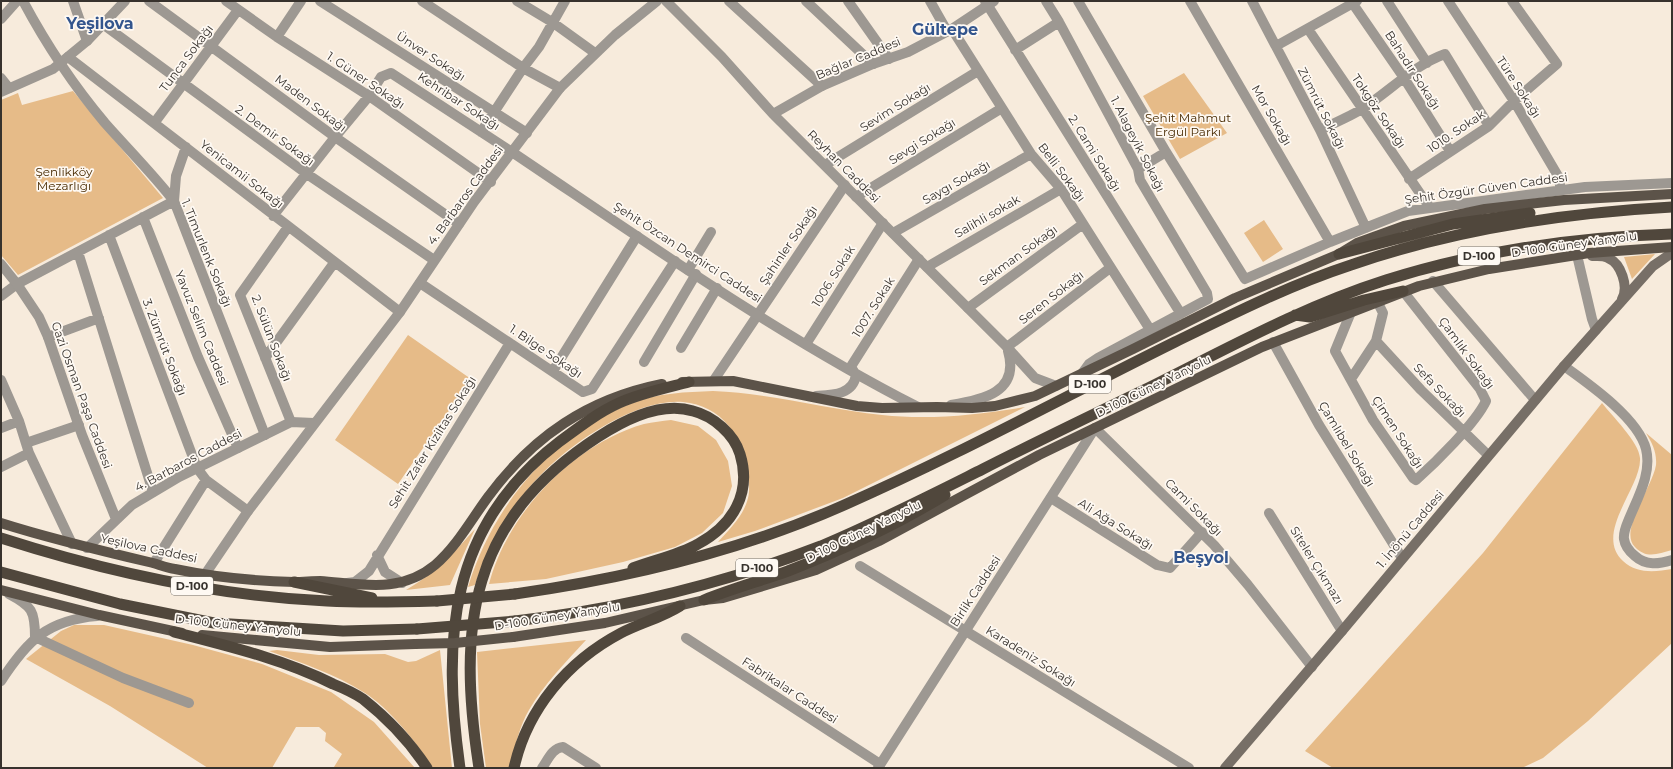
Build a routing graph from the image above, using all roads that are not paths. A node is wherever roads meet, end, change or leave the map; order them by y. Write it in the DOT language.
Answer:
graph roads {
  1 [pos="17,1"];
  2 [pos="23,1"];
  3 [pos="73,1"];
  4 [pos="125,1"];
  5 [pos="149,1"];
  6 [pos="226,1"];
  7 [pos="301,1"];
  8 [pos="320,1"];
  9 [pos="422,1"];
  10 [pos="517,1"];
  11 [pos="565,1"];
  12 [pos="657,1"];
  13 [pos="666,1"];
  14 [pos="729,1"];
  15 [pos="806,1"];
  16 [pos="848,1"];
  17 [pos="930,1"];
  18 [pos="1046,1"];
  19 [pos="1078,1"];
  20 [pos="1190,1"];
  21 [pos="1252,1"];
  22 [pos="1387,1"];
  23 [pos="1448,1"];
  24 [pos="1512,1"];
  25 [pos="989,2"];
  26 [pos="1355,2"];
  27 [pos="334,5"];
  28 [pos="238,10"];
  29 [pos="1,19"];
  30 [pos="552,22"];
  31 [pos="1059,22"];
  32 [pos="104,25"];
  33 [pos="1308,29"];
  34 [pos="949,30"];
  35 [pos="277,37"];
  36 [pos="88,41"];
  37 [pos="213,46"];
  38 [pos="1276,46"];
  39 [pos="1015,50"];
  40 [pos="595,53"];
  41 [pos="68,57"];
  42 [pos="889,59"];
  43 [pos="60,63"];
  44 [pos="1428,63"];
  45 [pos="873,64"];
  46 [pos="523,68"];
  47 [pos="978,71"];
  48 [pos="1,78"];
  49 [pos="1404,78"];
  50 [pos="183,85"];
  51 [pos="822,86"];
  52 [pos="560,88"];
  53 [pos="5,90"];
  54 [pos="369,96"];
  55 [pos="1514,101"];
  56 [pos="1002,108"];
  57 [pos="1362,109"];
  58 [pos="494,112"];
  59 [pos="773,114"];
  60 [pos="155,122"];
  61 [pos="1489,126"];
  62 [pos="1320,130"];
  63 [pos="481,132"];
  64 [pos="527,133"];
  65 [pos="335,137"];
  66 [pos="186,147"];
  67 [pos="1450,151"];
  68 [pos="512,152"];
  69 [pos="1166,152"];
  70 [pos="1031,154"];
  71 [pos="825,166"];
  72 [pos="1138,168"];
  73 [pos="307,174"];
  74 [pos="1409,178"];
  75 [pos="491,182"];
  76 [pos="1672,182"];
  77 [pos="845,185"];
  78 [pos="1061,189"];
  79 [pos="1562,190"];
  80 [pos="1672,194"];
  81 [pos="856,197"];
  82 [pos="174,201"];
  83 [pos="1485,205"];
  84 [pos="1672,207"];
  85 [pos="1430,208"];
  86 [pos="1580,215"];
  87 [pos="274,216"];
  88 [pos="143,217"];
  89 [pos="883,223"];
  90 [pos="459,224"];
  91 [pos="1083,224"];
  92 [pos="288,227"];
  93 [pos="1366,228"];
  94 [pos="711,232"];
  95 [pos="893,233"];
  96 [pos="1672,234"];
  97 [pos="109,235"];
  98 [pos="637,236"];
  99 [pos="1330,242"];
  100 [pos="1672,247"];
  101 [pos="78,252"];
  102 [pos="1672,253"];
  103 [pos="1339,254"];
  104 [pos="1577,255"];
  105 [pos="919,259"];
  106 [pos="434,260"];
  107 [pos="675,261"];
  108 [pos="334,263"];
  109 [pos="1,264"];
  110 [pos="927,267"];
  111 [pos="1110,268"];
  112 [pos="692,272"];
  113 [pos="1433,281"];
  114 [pos="420,283"];
  115 [pos="17,284"];
  116 [pos="716,288"];
  117 [pos="1403,291"];
  118 [pos="1,296"];
  119 [pos="1378,303"];
  120 [pos="1616,307"];
  121 [pos="968,308"];
  122 [pos="400,312"];
  123 [pos="1350,312"];
  124 [pos="758,314"];
  125 [pos="1181,314"];
  126 [pos="1294,315"];
  127 [pos="99,318"];
  128 [pos="1596,330"];
  129 [pos="1151,331"];
  130 [pos="48,337"];
  131 [pos="1376,341"];
  132 [pos="1273,342"];
  133 [pos="510,343"];
  134 [pos="806,344"];
  135 [pos="1007,347"];
  136 [pos="681,348"];
  137 [pos="265,358"];
  138 [pos="644,362"];
  139 [pos="1564,366"];
  140 [pos="851,369"];
  141 [pos="553,371"];
  142 [pos="1081,375"];
  143 [pos="1351,378"];
  144 [pos="1,380"];
  145 [pos="714,380"];
  146 [pos="689,382"];
  147 [pos="1056,386"];
  148 [pos="810,396"];
  149 [pos="1535,400"];
  150 [pos="918,407"];
  151 [pos="937,407"];
  152 [pos="19,421"];
  153 [pos="291,422"];
  154 [pos="314,422"];
  155 [pos="79,425"];
  156 [pos="1,428"];
  157 [pos="1095,428"];
  158 [pos="1463,431"];
  159 [pos="265,435"];
  160 [pos="27,448"];
  161 [pos="238,448"];
  162 [pos="1488,456"];
  163 [pos="1,467"];
  164 [pos="197,468"];
  165 [pos="984,468"];
  166 [pos="206,480"];
  167 [pos="152,492"];
  168 [pos="1050,498"];
  169 [pos="248,511"];
  170 [pos="1269,513"];
  171 [pos="116,519"];
  172 [pos="1,523"];
  173 [pos="1202,532"];
  174 [pos="1,538"];
  175 [pos="72,544"];
  176 [pos="87,548"];
  177 [pos="377,555"];
  178 [pos="1402,558"];
  179 [pos="1672,560"];
  180 [pos="154,563"];
  181 [pos="860,566"];
  182 [pos="1,572"];
  183 [pos="206,573"];
  184 [pos="1,579"];
  185 [pos="607,579"];
  186 [pos="294,582"];
  187 [pos="37,583"];
  188 [pos="347,583"];
  189 [pos="402,583"];
  190 [pos="3,591"];
  191 [pos="704,600"];
  192 [pos="388,602"];
  193 [pos="680,606"];
  194 [pos="99,615"];
  195 [pos="965,630"];
  196 [pos="1342,631"];
  197 [pos="174,632"];
  198 [pos="35,637"];
  199 [pos="686,638"];
  200 [pos="1312,667"];
  201 [pos="1,682"];
  202 [pos="189,703"];
  203 [pos="879,766"];
  204 [pos="427,768"];
  205 [pos="460,768"];
  206 [pos="479,768"];
  207 [pos="514,768"];
  208 [pos="542,768"];
  209 [pos="596,768"];
  210 [pos="1189,768"];
  211 [pos="1225,768"];
  1 -- 29 [label="street"];
  2 -- 43 [label="street, 1. Timurlenk Sokağı"];
  3 -- 36 [label="street"];
  4 -- 32 [label="street"];
  5 -- 37 [label="street, Maden Sokağı"];
  6 -- 28 [label="street, 1. Güner Sokağı"];
  7 -- 35 [label="street"];
  8 -- 27 [label="street, Ünver Sokağı"];
  9 -- 46 [label="street"];
  10 -- 30 [label="street"];
  11 -- 30 [label="street"];
  12 -- 40 [label="street, 4. Barbaros Caddesi"];
  13 -- 59 [label="street, Reyhan Caddesi"];
  14 -- 51 [label="street"];
  15 -- 45 [label="street"];
  16 -- 42 [label="street"];
  17 -- 34 [label="street, Belli Sokağı"];
  18 -- 31 [label="street, 1. Alageyik Sokağı"];
  19 -- 69 [label="street"];
  20 -- 99 [label="street, Mor Sokağı"];
  21 -- 38 [label="street, Zümrüt Sokağı"];
  22 -- 44 [label="street"];
  23 -- 55 [label="street, Türe Sokağı"];
  24 -- 55 [label="street, 1010. Sokak"];
  25 -- 34 [label="street, Bağlar Caddesi"];
  25 -- 39 [label="street, 2. Cami Sokağı"];
  26 -- 33 [label="street"];
  26 -- 49 [label="street, Bahadır Sokağı"];
  27 -- 58 [label="street, Ünver Sokağı"];
  28 -- 35 [label="street, 1. Güner Sokağı"];
  28 -- 37 [label="street, Tunca Sokağı"];
  30 -- 40 [label="street"];
  30 -- 46 [label="street"];
  31 -- 39 [label="street"];
  31 -- 72 [label="street, 1. Alageyik Sokağı"];
  32 -- 36 [label="street"];
  32 -- 50 [label="street, 2. Demir Sokağı"];
  33 -- 38 [label="street"];
  33 -- 57 [label="street, Tokgöz Sokağı"];
  34 -- 42 [label="street, Bağlar Caddesi"];
  34 -- 47 [label="street, Belli Sokağı"];
  35 -- 54 [label="street, 1. Güner Sokağı"];
  36 -- 41 [label="street"];
  37 -- 50 [label="street, Tunca Sokağı"];
  37 -- 65 [label="street, Maden Sokağı"];
  38 -- 62 [label="street, Zümrüt Sokağı"];
  39 -- 125 [label="street, 2. Cami Sokağı"];
  40 -- 52 [label="street, 4. Barbaros Caddesi"];
  41 -- 43 [label="street"];
  41 -- 60 [label="street, Yenicamii Sokağı"];
  42 -- 45 [label="street, Bağlar Caddesi"];
  43 -- 53 [label="street"];
  43 -- 82 [label="street, 1. Timurlenk Sokağı"];
  44 -- 49 [label="street"];
  44 -- 61 [label="street"];
  45 -- 51 [label="street, Bağlar Caddesi"];
  46 -- 52 [label="street"];
  46 -- 58 [label="street"];
  47 -- 56 [label="street, Belli Sokağı"];
  47 -- 71 [label="street, Sevim Sokağı"];
  48 -- 53 [label="street"];
  49 -- 57 [label="street"];
  49 -- 67 [label="street, Bahadır Sokağı"];
  50 -- 60 [label="street, Tunca Sokağı"];
  50 -- 73 [label="street, 2. Demir Sokağı"];
  51 -- 59 [label="street, Bağlar Caddesi"];
  52 -- 64 [label="street, 4. Barbaros Caddesi"];
  54 -- 63 [label="street, Kehribar Sokağı"];
  54 -- 65 [label="street"];
  54 -- 75 [label="street, 1. Güner Sokağı"];
  55 -- 61 [label="street, 1010. Sokak"];
  55 -- 79 [label="street, Türe Sokağı"];
  56 -- 70 [label="street, Belli Sokağı"];
  56 -- 81 [label="street, Sevgi Sokağı"];
  57 -- 62 [label="street"];
  57 -- 74 [label="street, Tokgöz Sokağı"];
  58 -- 63 [label="street"];
  58 -- 64 [label="street, Ünver Sokağı"];
  59 -- 71 [label="street, Reyhan Caddesi"];
  60 -- 66 [label="street, Yenicamii Sokağı"];
  61 -- 67 [label="street, 1010. Sokak"];
  62 -- 93 [label="street, Zümrüt Sokağı"];
  63 -- 68 [label="street, Kehribar Sokağı"];
  64 -- 68 [label="street, 4. Barbaros Caddesi"];
  65 -- 73 [label="street"];
  65 -- 90 [label="street, Maden Sokağı"];
  66 -- 82 [label="street"];
  66 -- 87 [label="street, Yenicamii Sokağı"];
  67 -- 74 [label="street, 1010. Sokak"];
  68 -- 75 [label="street, 4. Barbaros Caddesi"];
  68 -- 98 [label="street, Şehit Özcan Demirci Caddesi"];
  69 -- 72 [label="street"];
  69 -- 99 [label="street, Şehit Özgür Güven Caddesi"];
  70 -- 78 [label="street, Belli Sokağı"];
  70 -- 95 [label="street, Saygı Sokağı"];
  71 -- 77 [label="street, Reyhan Caddesi"];
  72 -- 125 [label="street, 1. Alageyik Sokağı"];
  73 -- 87 [label="street"];
  73 -- 106 [label="street, 2. Demir Sokağı"];
  74 -- 85 [label="street, Tokgöz Sokağı"];
  75 -- 90 [label="street, 4. Barbaros Caddesi"];
  76 -- 79 [label="street, Şehit Özgür Güven Caddesi"];
  77 -- 81 [label="street, Reyhan Caddesi"];
  77 -- 124 [label="street, Şahinler Sokağı"];
  78 -- 91 [label="street, Belli Sokağı"];
  78 -- 110 [label="street, Salihli sokak"];
  79 -- 83 [label="street, Şehit Özgür Güven Caddesi"];
  80 -- 83 [label="main road, Yeşilova Caddesi"];
  81 -- 89 [label="street, Reyhan Caddesi"];
  82 -- 88 [label="street"];
  82 -- 159 [label="street, 1. Timurlenk Sokağı"];
  83 -- 85 [label="street, Şehit Özgür Güven Caddesi"];
  83 -- 103 [label="main road, Yeşilova Caddesi"];
  84 -- 86 [label="highway, D-100"];
  85 -- 93 [label="street, Şehit Özgür Güven Caddesi"];
  86 -- 103 [label="highway"];
  86 -- 185 [label="highway, D-100"];
  87 -- 92 [label="street, Yenicamii Sokağı"];
  88 -- 97 [label="street"];
  88 -- 161 [label="street, Yavuz Selim Caddesi"];
  89 -- 95 [label="street, Reyhan Caddesi"];
  89 -- 134 [label="street, 1006. Sokak"];
  90 -- 106 [label="street, 4. Barbaros Caddesi"];
  91 -- 111 [label="street, Belli Sokağı"];
  91 -- 121 [label="street, Sekman Sokağı"];
  92 -- 108 [label="street, Yenicamii Sokağı"];
  92 -- 137 [label="street, 2. Sülün Sokağı"];
  93 -- 99 [label="street, Şehit Özgür Güven Caddesi"];
  94 -- 112 [label="street"];
  95 -- 105 [label="street, Reyhan Caddesi"];
  96 -- 126 [label="highway, D-100"];
  97 -- 101 [label="street"];
  97 -- 164 [label="street, 3. Zümrüt Sokağı"];
  98 -- 107 [label="street, Şehit Özcan Demirci Caddesi"];
  98 -- 141 [label="street"];
  100 -- 104 [label="main road, D-100 Güney Yanyolu"];
  101 -- 115 [label="street"];
  101 -- 127 [label="street"];
  102 -- 120 [label="main road"];
  103 -- 142 [label="main road, Yeşilova Caddesi"];
  104 -- 113 [label="main road, D-100 Güney Yanyolu"];
  104 -- 120 [label="main road"];
  104 -- 128 [label="street"];
  105 -- 110 [label="street, Reyhan Caddesi"];
  105 -- 140 [label="street, 1007. Sokak"];
  106 -- 114 [label="street, 4. Barbaros Caddesi"];
  107 -- 112 [label="street, Şehit Özcan Demirci Caddesi"];
  107 -- 141 [label="street, 1. Bilge Sokağı"];
  108 -- 122 [label="street, Yenicamii Sokağı"];
  108 -- 137 [label="street"];
  109 -- 115 [label="street, Gazi Osman Paşa Caddesi"];
  110 -- 121 [label="street, Reyhan Caddesi"];
  111 -- 129 [label="street, Belli Sokağı"];
  111 -- 135 [label="street, Seren Sokağı"];
  112 -- 116 [label="street, Şehit Özcan Demirci Caddesi"];
  112 -- 138 [label="street"];
  113 -- 117 [label="main road, D-100 Güney Yanyolu"];
  113 -- 149 [label="street"];
  114 -- 122 [label="street, 4. Barbaros Caddesi"];
  114 -- 133 [label="street, 1. Bilge Sokağı"];
  115 -- 118 [label="street"];
  115 -- 130 [label="street, Gazi Osman Paşa Caddesi"];
  116 -- 124 [label="street, Şehit Özcan Demirci Caddesi"];
  116 -- 136 [label="street"];
  117 -- 119 [label="main road, D-100 Güney Yanyolu"];
  117 -- 126 [label="highway"];
  117 -- 158 [label="street, Çamlık Sokağı"];
  119 -- 123 [label="main road, D-100 Güney Yanyolu"];
  119 -- 131 [label="street"];
  120 -- 128 [label="main road, 1. İnönü Caddesi"];
  121 -- 135 [label="street, Reyhan Caddesi"];
  122 -- 154 [label="street, 4. Barbaros Caddesi"];
  123 -- 132 [label="main road, D-100 Güney Yanyolu"];
  123 -- 143 [label="street"];
  124 -- 134 [label="street, Şehit Özcan Demirci Caddesi"];
  124 -- 145 [label="street, Şahinler Sokağı"];
  125 -- 129 [label="street"];
  126 -- 165 [label="highway, D-100"];
  127 -- 130 [label="street"];
  127 -- 167 [label="street"];
  128 -- 139 [label="main road, 1. İnönü Caddesi"];
  129 -- 142 [label="street"];
  130 -- 155 [label="street, Gazi Osman Paşa Caddesi"];
  131 -- 143 [label="street"];
  131 -- 158 [label="street, Sefa Sokağı"];
  132 -- 157 [label="main road, D-100 Güney Yanyolu"];
  132 -- 178 [label="street, Çamlıbel Sokağı"];
  133 -- 141 [label="street, 1. Bilge Sokağı"];
  133 -- 177 [label="street, Sehit Zafer Kiziltas Sokağı"];
  134 -- 140 [label="street, Şehit Özcan Demirci Caddesi"];
  135 -- 147 [label="street, Reyhan Caddesi"];
  135 -- 151 [label="street"];
  137 -- 153 [label="street, 2. Sülün Sokağı"];
  139 -- 149 [label="main road, 1. İnönü Caddesi"];
  139 -- 179 [label="street"];
  140 -- 148 [label="street, 1007. Sokak"];
  140 -- 150 [label="street, Şehit Özcan Demirci Caddesi"];
  142 -- 147 [label="main road, Yeşilova Caddesi"];
  143 -- 158 [label="street, Çimen Sokağı"];
  144 -- 152 [label="street"];
  145 -- 146 [label="main road, Yeşilova Caddesi"];
  145 -- 148 [label="main road, Yeşilova Caddesi"];
  146 -- 189 [label="main road, Yeşilova Caddesi"];
  146 -- 205 [label="highway"];
  147 -- 151 [label="main road, Yeşilova Caddesi"];
  148 -- 150 [label="main road, Yeşilova Caddesi"];
  149 -- 162 [label="main road, 1. İnönü Caddesi"];
  150 -- 151 [label="main road, Yeşilova Caddesi"];
  152 -- 156 [label="street"];
  152 -- 160 [label="street"];
  153 -- 154 [label="street, 4. Barbaros Caddesi"];
  153 -- 159 [label="street, 4. Barbaros Caddesi"];
  154 -- 169 [label="street, 4. Barbaros Caddesi"];
  155 -- 160 [label="street"];
  155 -- 171 [label="street, Gazi Osman Paşa Caddesi"];
  157 -- 168 [label="street, Birlik Caddesi"];
  157 -- 173 [label="street, Cami Sokağı"];
  157 -- 191 [label="main road, D-100 Güney Yanyolu"];
  158 -- 162 [label="street, Sefa Sokağı"];
  159 -- 161 [label="street, 4. Barbaros Caddesi"];
  160 -- 163 [label="street"];
  160 -- 175 [label="street"];
  161 -- 164 [label="street, 4. Barbaros Caddesi"];
  162 -- 178 [label="main road, 1. İnönü Caddesi"];
  164 -- 166 [label="street, 3. Zümrüt Sokağı"];
  164 -- 167 [label="street, 4. Barbaros Caddesi"];
  165 -- 187 [label="highway, D-100, bridge"];
  165 -- 191 [label="highway"];
  166 -- 169 [label="street, 3. Zümrüt Sokağı"];
  166 -- 180 [label="street"];
  167 -- 171 [label="street, 4. Barbaros Caddesi"];
  168 -- 173 [label="street, Ali Ağa Sokağı"];
  168 -- 195 [label="street, Birlik Caddesi"];
  169 -- 183 [label="street, 4. Barbaros Caddesi"];
  170 -- 196 [label="street, Siteler Çıkmazı"];
  171 -- 176 [label="street, 4. Barbaros Caddesi"];
  172 -- 175 [label="main road, Yeşilova Caddesi"];
  173 -- 200 [label="street, Cami Sokağı"];
  174 -- 192 [label="highway, D-100"];
  175 -- 176 [label="main road, Yeşilova Caddesi"];
  176 -- 180 [label="main road, Yeşilova Caddesi"];
  177 -- 188 [label="street, Sehit Zafer Kiziltas Sokağı"];
  177 -- 189 [label="street"];
  178 -- 196 [label="main road, 1. İnönü Caddesi"];
  180 -- 183 [label="main road, Yeşilova Caddesi"];
  181 -- 195 [label="street, Karadeniz Sokağı"];
  182 -- 187 [label="highway, D-100"];
  183 -- 186 [label="main road, Yeşilova Caddesi"];
  184 -- 187 [label="highway"];
  185 -- 192 [label="highway, D-100, bridge"];
  185 -- 206 [label="highway"];
  186 -- 188 [label="main road, Yeşilova Caddesi"];
  186 -- 192 [label="highway"];
  188 -- 189 [label="main road, Yeşilova Caddesi"];
  190 -- 194 [label="main road, D-100 Güney Yanyolu"];
  190 -- 198 [label="street"];
  191 -- 193 [label="main road, D-100 Güney Yanyolu"];
  193 -- 197 [label="main road, D-100 Güney Yanyolu, bridge"];
  193 -- 207 [label="highway"];
  194 -- 197 [label="main road, D-100 Güney Yanyolu"];
  194 -- 198 [label="street"];
  195 -- 203 [label="street, Birlik Caddesi"];
  195 -- 210 [label="street, Karadeniz Sokağı"];
  196 -- 200 [label="main road, 1. İnönü Caddesi"];
  197 -- 204 [label="highway"];
  198 -- 201 [label="street"];
  198 -- 202 [label="street"];
  199 -- 203 [label="street, Fabrikalar Caddesi"];
  200 -- 211 [label="main road, 1. İnönü Caddesi"];
  208 -- 209 [label="street"];
}
